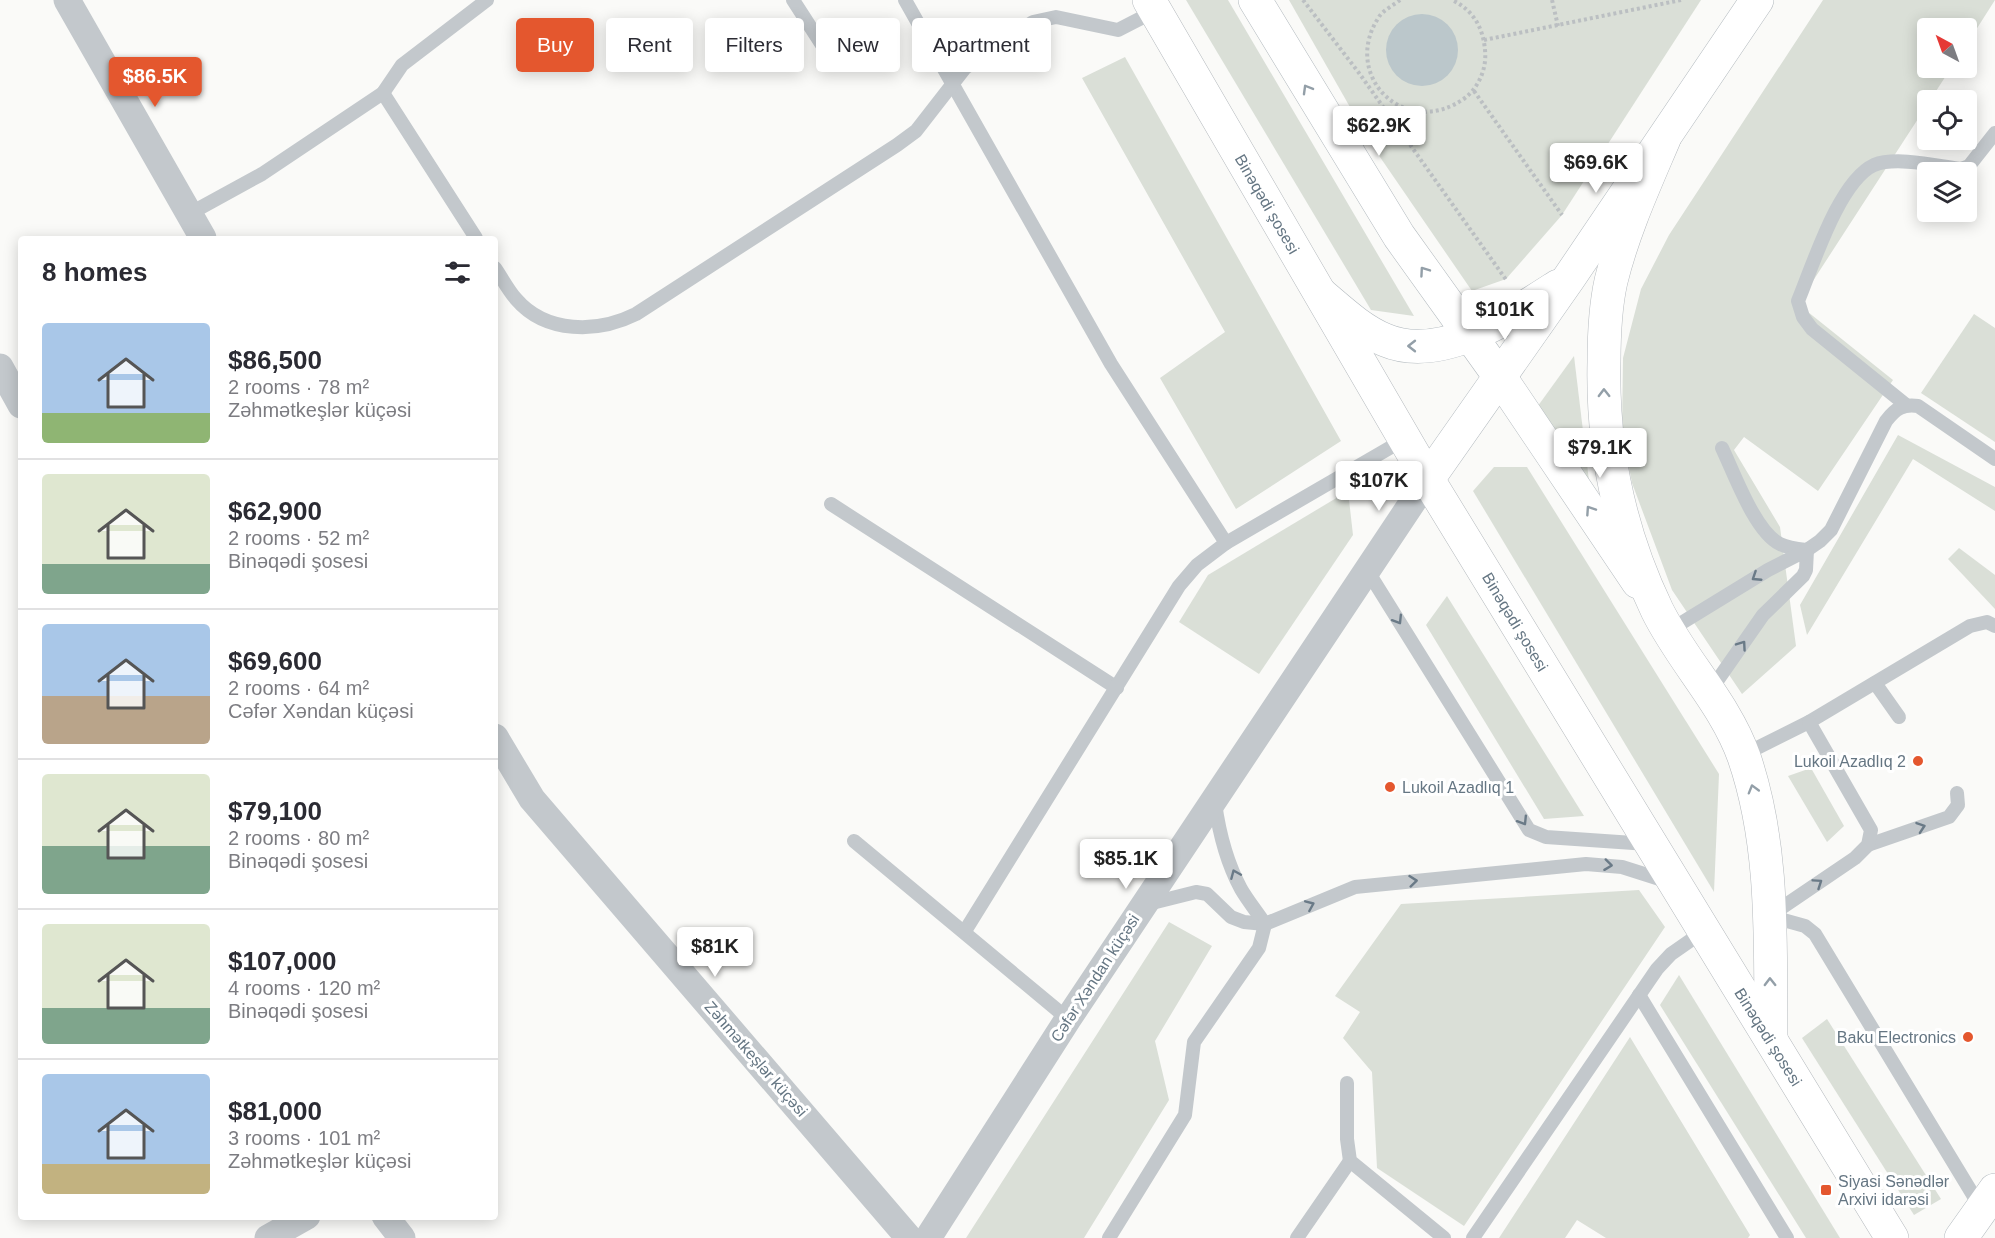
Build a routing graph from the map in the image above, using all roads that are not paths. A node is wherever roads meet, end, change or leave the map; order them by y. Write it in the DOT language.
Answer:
graph roads {
  1 [pos="67,0"];
  2 [pos="487,0"];
  3 [pos="793,0"];
  4 [pos="905,0"];
  5 [pos="1255,0"];
  6 [pos="1757,0"];
  7 [pos="1152,5"];
  8 [pos="816,36"];
  9 [pos="953,85"];
  10 [pos="382,93"];
  11 [pos="1995,133"];
  12 [pos="1664,139"];
  13 [pos="189,214"];
  14 [pos="202,236"];
  15 [pos="475,236"];
  16 [pos="498,272"];
  17 [pos="1569,278"];
  18 [pos="1318,291"];
  19 [pos="1470,335"];
  20 [pos="0,367"];
  21 [pos="1500,377"];
  22 [pos="18,400"];
  23 [pos="1906,405"];
  24 [pos="1459,434"];
  25 [pos="1405,439"];
  26 [pos="1546,445"];
  27 [pos="1722,448"];
  28 [pos="1995,459"];
  29 [pos="1428,479"];
  30 [pos="831,504"];
  31 [pos="1227,543"];
  32 [pos="1808,550"];
  33 [pos="1367,570"];
  34 [pos="1664,621"];
  35 [pos="1995,626"];
  36 [pos="1875,683"];
  37 [pos="1117,688"];
  38 [pos="1709,693"];
  39 [pos="1899,717"];
  40 [pos="1809,722"];
  41 [pos="498,742"];
  42 [pos="1743,755"];
  43 [pos="1957,793"];
  44 [pos="1214,798"];
  45 [pos="854,841"];
  46 [pos="1651,844"];
  47 [pos="1868,845"];
  48 [pos="1676,886"];
  49 [pos="1142,906"];
  50 [pos="1769,916"];
  51 [pos="1265,924"];
  52 [pos="965,931"];
  53 [pos="1704,931"];
  54 [pos="1639,995"];
  55 [pos="1068,1019"];
  56 [pos="1771,1041"];
  57 [pos="1347,1083"];
  58 [pos="1350,1161"];
  59 [pos="1989,1200"];
  60 [pos="300,1220"];
  61 [pos="388,1220"];
  62 [pos="268,1238"];
  63 [pos="402,1238"];
  64 [pos="909,1238"];
  65 [pos="928,1238"];
  66 [pos="1109,1238"];
  67 [pos="1297,1238"];
  68 [pos="1444,1238"];
  69 [pos="1473,1238"];
  70 [pos="1787,1238"];
  71 [pos="1892,1238"];
  72 [pos="1961,1238"];
  1 -- 13 [label="street"];
  2 -- 10 [label="lane"];
  3 -- 8 [label="lane"];
  4 -- 9 [label="lane"];
  19 -- 5 [label="main road, one-way"];
  6 -- 12 [label="main road"];
  7 -- 9 [label="lane"];
  7 -- 18 [label="main road, Binəqədi şosesi"];
  9 -- 16 [label="lane"];
  9 -- 31 [label="lane"];
  10 -- 13 [label="lane"];
  10 -- 15 [label="lane"];
  11 -- 23 [label="lane"];
  12 -- 17 [label="main road"];
  34 -- 12 [label="main road, one-way"];
  13 -- 14 [label="street"];
  17 -- 19 [label="main road"];
  17 -- 21 [label="main road"];
  19 -- 18 [label="main road, one-way"];
  18 -- 25 [label="main road, Binəqədi şosesi"];
  19 -- 21 [label="main road"];
  20 -- 22 [label="street"];
  21 -- 24 [label="main road"];
  21 -- 26 [label="main road"];
  23 -- 28 [label="lane"];
  23 -- 32 [label="lane"];
  24 -- 26 [label="main road"];
  24 -- 29 [label="main road"];
  25 -- 29 [label="main road, Binəqədi şosesi"];
  25 -- 31 [label="lane"];
  34 -- 26 [label="main road, one-way"];
  27 -- 32 [label="lane"];
  29 -- 33 [label="street, Cəfər Xəndan küçəsi"];
  29 -- 46 [label="main road, Binəqədi şosesi"];
  30 -- 37 [label="lane"];
  31 -- 37 [label="lane"];
  32 -- 34 [label="lane, one-way"];
  38 -- 32 [label="lane, one-way"];
  33 -- 44 [label="street, Cəfər Xəndan küçəsi"];
  33 -- 46 [label="lane, one-way"];
  34 -- 38 [label="main road"];
  35 -- 36 [label="lane"];
  36 -- 39 [label="lane"];
  36 -- 40 [label="lane"];
  37 -- 52 [label="lane"];
  38 -- 42 [label="main road"];
  40 -- 42 [label="lane"];
  40 -- 47 [label="lane"];
  41 -- 64 [label="street, Zəhmətkeşlər küçəsi"];
  50 -- 42 [label="main road, one-way"];
  47 -- 43 [label="lane, one-way"];
  44 -- 49 [label="street, Cəfər Xəndan küçəsi"];
  51 -- 44 [label="lane, one-way"];
  45 -- 52 [label="lane"];
  46 -- 48 [label="main road, Binəqədi şosesi"];
  50 -- 47 [label="lane, one-way"];
  51 -- 48 [label="lane, one-way"];
  48 -- 53 [label="main road, Binəqədi şosesi"];
  49 -- 51 [label="lane"];
  49 -- 55 [label="street, Cəfər Xəndan küçəsi"];
  56 -- 50 [label="main road, one-way"];
  50 -- 59 [label="lane"];
  51 -- 66 [label="lane"];
  52 -- 55 [label="lane"];
  53 -- 54 [label="lane"];
  53 -- 56 [label="main road, Binəqədi şosesi"];
  54 -- 69 [label="lane"];
  54 -- 70 [label="lane"];
  55 -- 65 [label="street, Cəfər Xəndan küçəsi"];
  56 -- 71 [label="main road, Binəqədi şosesi"];
  57 -- 58 [label="lane"];
  58 -- 67 [label="lane"];
  58 -- 68 [label="lane"];
  59 -- 72 [label="main road"];
  60 -- 62 [label="street"];
  61 -- 63 [label="street"];
}
